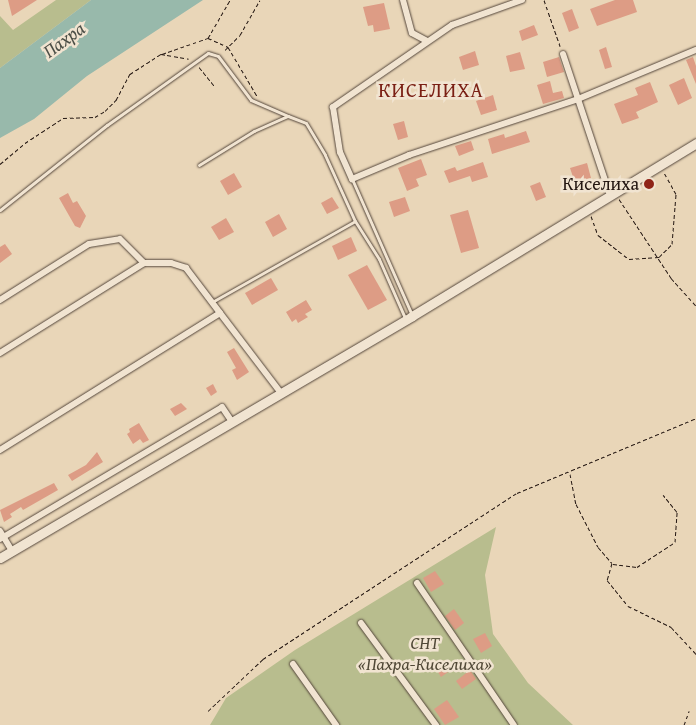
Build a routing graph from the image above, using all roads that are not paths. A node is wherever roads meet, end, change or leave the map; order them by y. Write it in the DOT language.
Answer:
graph roads {
  1 [pos="403,0"];
  2 [pos="522,0"];
  3 [pos="426,41"];
  4 [pos="696,50"];
  5 [pos="562,54"];
  6 [pos="578,99"];
  7 [pos="288,116"];
  8 [pos="696,143"];
  9 [pos="199,165"];
  10 [pos="352,179"];
  11 [pos="612,194"];
  12 [pos="0,210"];
  13 [pos="355,221"];
  14 [pos="144,263"];
  15 [pos="0,300"];
  16 [pos="212,302"];
  17 [pos="220,313"];
  18 [pos="409,318"];
  19 [pos="0,353"];
  20 [pos="281,393"];
  21 [pos="232,422"];
  22 [pos="0,450"];
  23 [pos="1,536"];
  24 [pos="12,551"];
  25 [pos="0,558"];
  26 [pos="416,583"];
  27 [pos="361,623"];
  28 [pos="293,664"];
  29 [pos="336,725"];
  30 [pos="436,725"];
  31 [pos="514,725"];
  1 -- 3 [label="street"];
  2 -- 3 [label="street"];
  3 -- 10 [label="street"];
  4 -- 6 [label="street"];
  5 -- 6 [label="street"];
  6 -- 10 [label="street"];
  6 -- 11 [label="street"];
  7 -- 9 [label="lane"];
  7 -- 12 [label="lane"];
  7 -- 13 [label="lane"];
  8 -- 11 [label="street"];
  10 -- 18 [label="lane"];
  11 -- 18 [label="street"];
  13 -- 16 [label="lane"];
  13 -- 18 [label="lane"];
  14 -- 15 [label="street"];
  14 -- 16 [label="street"];
  14 -- 19 [label="street"];
  16 -- 17 [label="street"];
  17 -- 20 [label="street"];
  17 -- 22 [label="street"];
  18 -- 20 [label="street"];
  20 -- 21 [label="street"];
  21 -- 23 [label="street"];
  21 -- 24 [label="street"];
  23 -- 24 [label="street"];
  24 -- 25 [label="street"];
  26 -- 31 [label="street"];
  27 -- 30 [label="street"];
  28 -- 29 [label="street"];
}
